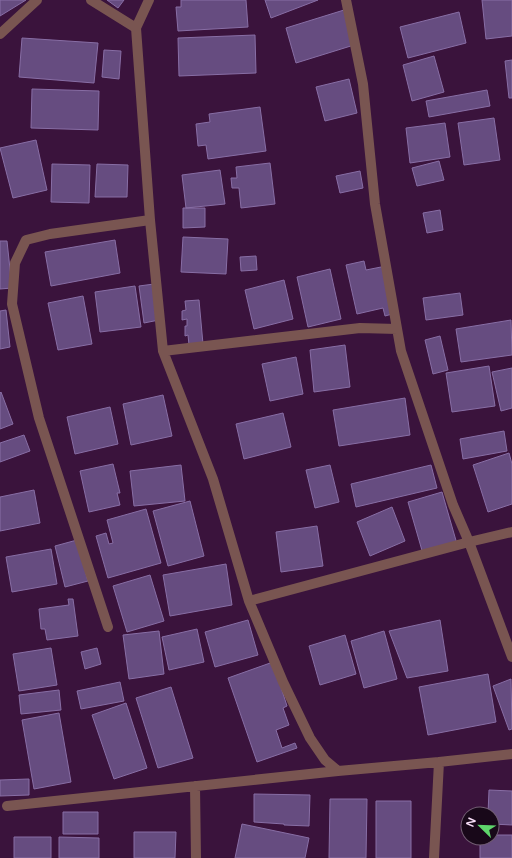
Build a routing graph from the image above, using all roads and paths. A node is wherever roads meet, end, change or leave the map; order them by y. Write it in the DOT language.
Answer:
graph roads {
  1 [pos="37,0"];
  2 [pos="91,0"];
  3 [pos="149,0"];
  4 [pos="346,0"];
  5 [pos="136,28"];
  6 [pos="0,34"];
  7 [pos="150,220"];
  8 [pos="397,329"];
  9 [pos="163,351"];
  10 [pos="512,532"];
  11 [pos="469,542"];
  12 [pos="249,601"];
  13 [pos="108,627"];
  14 [pos="512,657"];
  15 [pos="512,754"];
  16 [pos="439,762"];
  17 [pos="338,771"];
  18 [pos="195,786"];
  19 [pos="7,806"];
  20 [pos="196,858"];
  21 [pos="434,858"];
  1 -- 6 [label="street"];
  2 -- 5 [label="street"];
  3 -- 5 [label="street"];
  4 -- 8 [label="street"];
  5 -- 7 [label="street"];
  7 -- 9 [label="street"];
  7 -- 13 [label="street"];
  8 -- 9 [label="street"];
  8 -- 11 [label="street"];
  9 -- 12 [label="street"];
  10 -- 11 [label="street"];
  11 -- 12 [label="street"];
  11 -- 14 [label="street"];
  12 -- 17 [label="street"];
  15 -- 16 [label="street"];
  16 -- 17 [label="street"];
  16 -- 21 [label="street"];
  17 -- 18 [label="street"];
  18 -- 19 [label="street"];
  18 -- 20 [label="street"];
}
